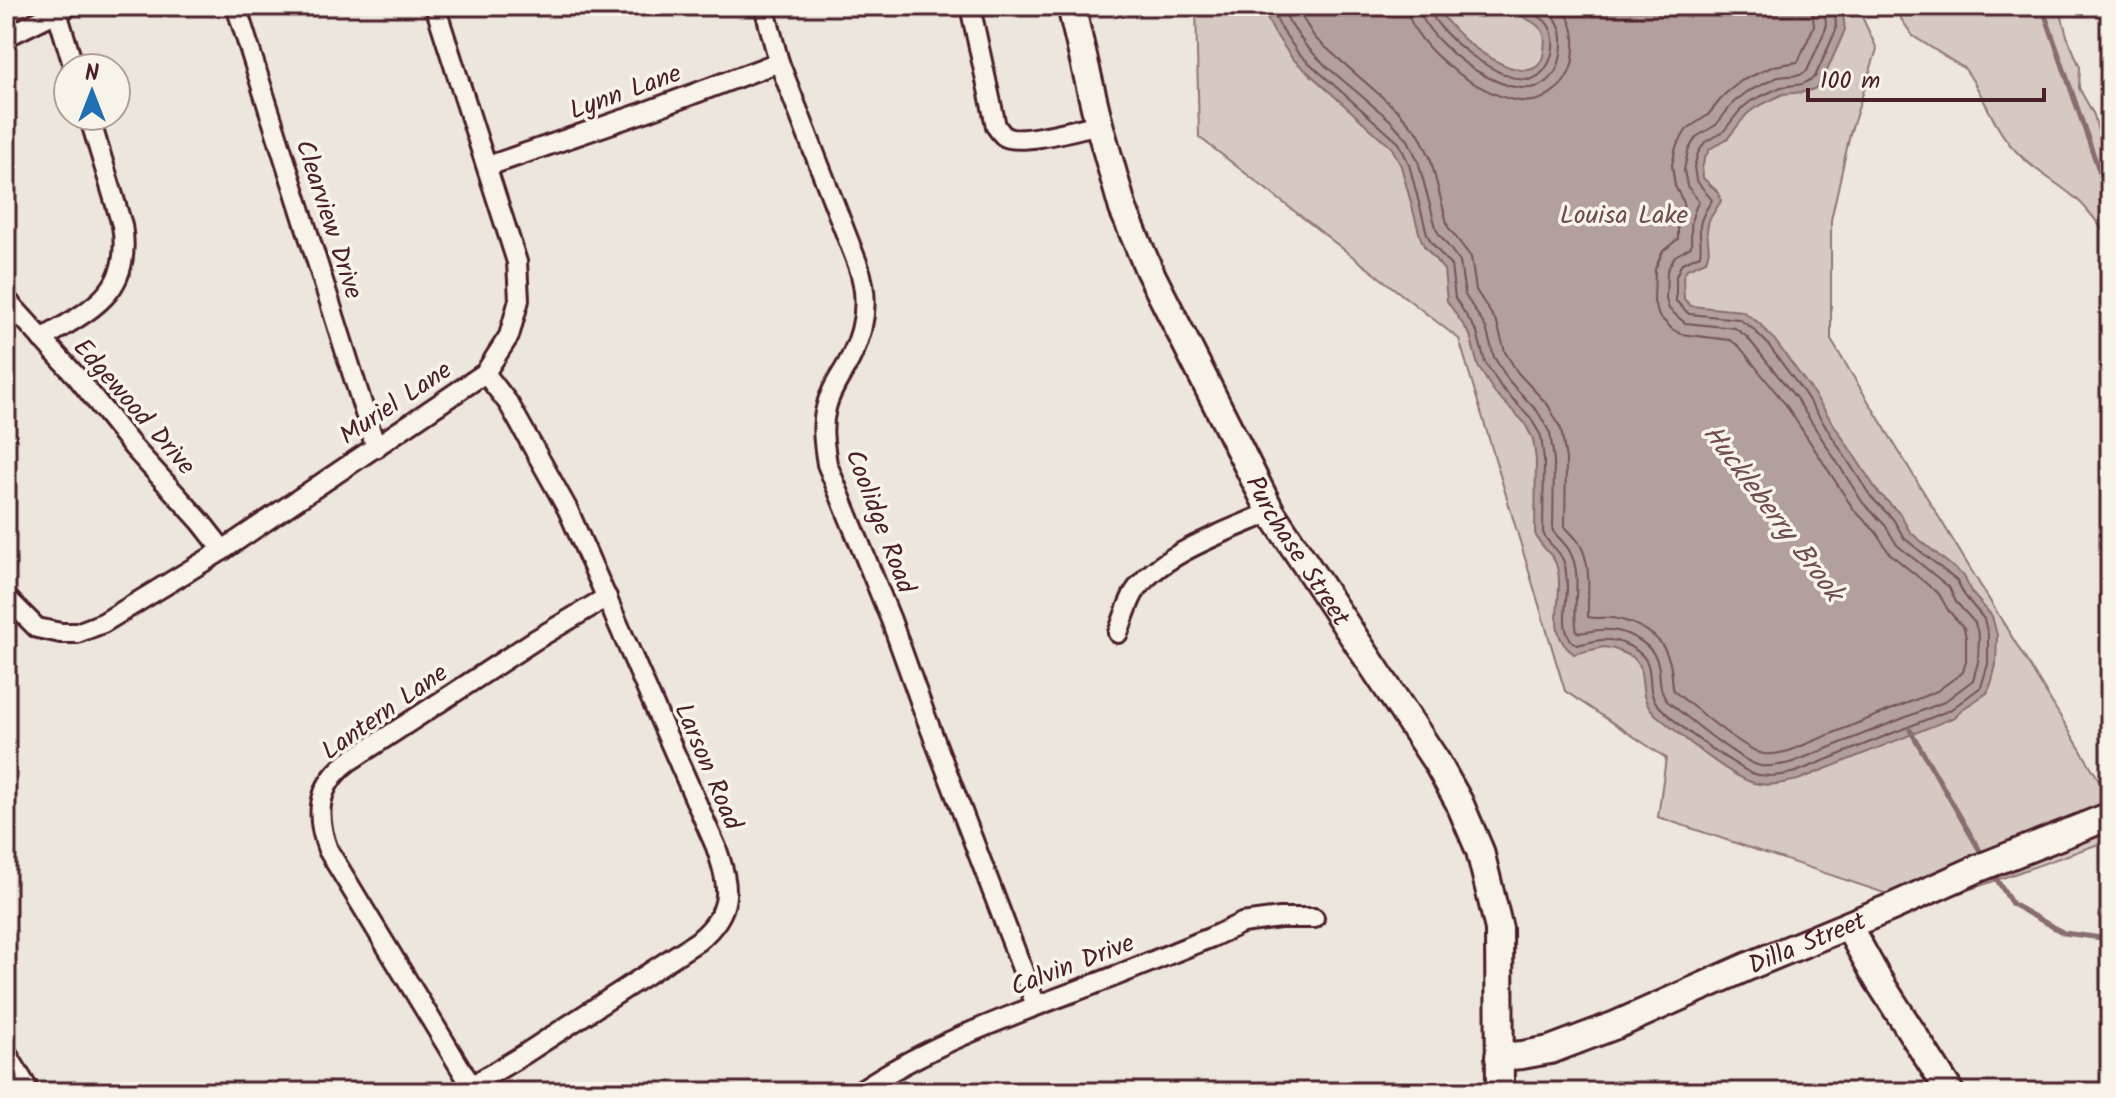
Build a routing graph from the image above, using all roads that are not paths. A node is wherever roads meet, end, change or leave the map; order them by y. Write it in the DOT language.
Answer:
graph roads {
  1 [pos="236,6"];
  2 [pos="435,6"];
  3 [pos="764,6"];
  4 [pos="970,6"];
  5 [pos="1071,6"];
  6 [pos="63,9"];
  7 [pos="6,37"];
  8 [pos="71,52"];
  9 [pos="779,62"];
  10 [pos="1099,124"];
  11 [pos="94,132"];
  12 [pos="488,166"];
  13 [pos="6,299"];
  14 [pos="42,339"];
  15 [pos="485,373"];
  16 [pos="376,448"];
  17 [pos="1271,512"];
  18 [pos="223,550"];
  19 [pos="607,597"];
  20 [pos="8,604"];
  21 [pos="1118,633"];
  22 [pos="2110,816"];
  23 [pos="1314,918"];
  24 [pos="1848,926"];
  25 [pos="1036,1005"];
  26 [pos="1499,1057"];
  27 [pos="473,1089"];
  28 [pos="858,1092"];
  29 [pos="1500,1092"];
  30 [pos="1950,1092"];
  1 -- 16 [label="street, Clearview Drive"];
  2 -- 12 [label="street, Muriel Lane"];
  3 -- 9 [label="street, Coolidge Road"];
  4 -- 10 [label="street"];
  5 -- 10 [label="main road, Purchase Street"];
  6 -- 7 [label="street"];
  6 -- 8 [label="street"];
  9 -- 12 [label="street, Lynn Lane"];
  9 -- 25 [label="street, Coolidge Road"];
  10 -- 17 [label="main road, Purchase Street"];
  11 -- 14 [label="street"];
  12 -- 15 [label="street, Muriel Lane"];
  13 -- 14 [label="street, Edgewood Drive"];
  14 -- 18 [label="street, Edgewood Drive"];
  15 -- 16 [label="street, Muriel Lane"];
  15 -- 19 [label="street, Larson Road"];
  16 -- 18 [label="street, Muriel Lane"];
  17 -- 21 [label="street"];
  17 -- 26 [label="main road, Purchase Street"];
  18 -- 20 [label="street, Muriel Lane"];
  19 -- 27 [label="street, Larson Road"];
  19 -- 27 [label="street, Lantern Lane"];
  22 -- 24 [label="main road, Dilla Street"];
  23 -- 25 [label="street, Calvin Drive"];
  24 -- 26 [label="main road, Dilla Street"];
  24 -- 30 [label="main road"];
  25 -- 28 [label="street, Calvin Drive"];
  26 -- 29 [label="main road, Purchase Street"];
}
